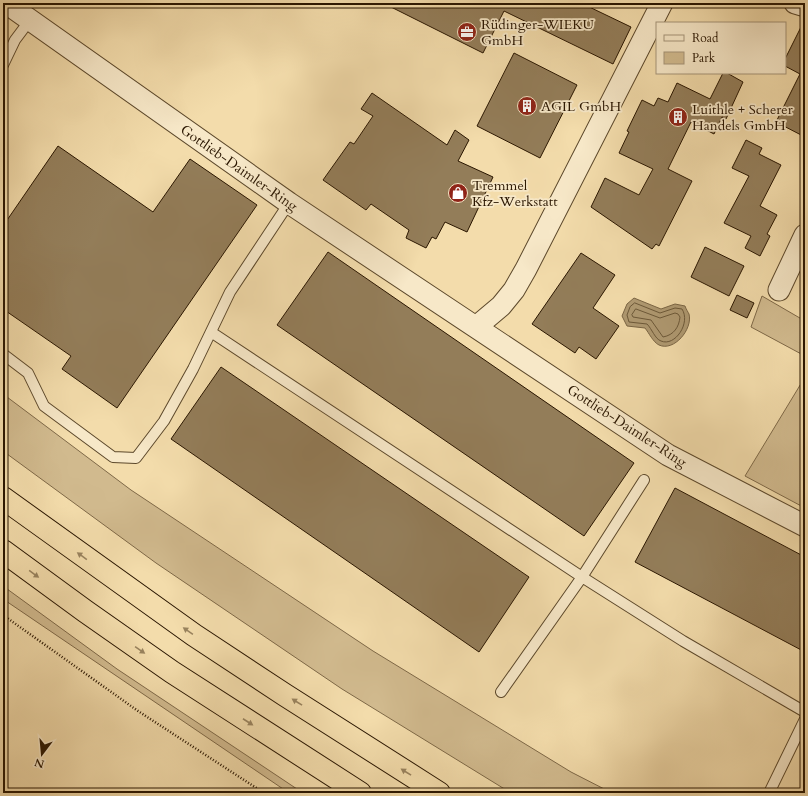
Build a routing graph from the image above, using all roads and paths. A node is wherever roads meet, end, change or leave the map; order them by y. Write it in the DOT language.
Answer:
graph roads {
  1 [pos="6,3"];
  2 [pos="662,3"];
  3 [pos="795,3"];
  4 [pos="805,6"];
  5 [pos="30,20"];
  6 [pos="3,66"];
  7 [pos="289,203"];
  8 [pos="805,235"];
  9 [pos="779,290"];
  10 [pos="476,327"];
  11 [pos="211,332"];
  12 [pos="3,354"];
  13 [pos="644,480"];
  14 [pos="3,498"];
  15 [pos="805,526"];
  16 [pos="3,551"];
  17 [pos="582,577"];
  18 [pos="3,615"];
  19 [pos="501,692"];
  20 [pos="805,712"];
  21 [pos="805,719"];
  22 [pos="264,793"];
  23 [pos="360,793"];
  24 [pos="439,793"];
  25 [pos="769,793"];
  1 -- 5 [label="street, Gottlieb-Daimler-Ring"];
  2 -- 10 [label="street"];
  3 -- 4 [label="street"];
  5 -- 6 [label="lane"];
  5 -- 7 [label="street, Gottlieb-Daimler-Ring"];
  7 -- 10 [label="street, Gottlieb-Daimler-Ring"];
  7 -- 11 [label="lane"];
  8 -- 9 [label="street"];
  10 -- 15 [label="street, Gottlieb-Daimler-Ring"];
  11 -- 12 [label="lane"];
  11 -- 17 [label="lane"];
  13 -- 17 [label="lane"];
  24 -- 14 [label="highway, one-way"];
  16 -- 23 [label="highway, one-way"];
  17 -- 19 [label="lane"];
  17 -- 20 [label="lane"];
  18 -- 22 [label="path"];
  21 -- 25 [label="lane"];
}
